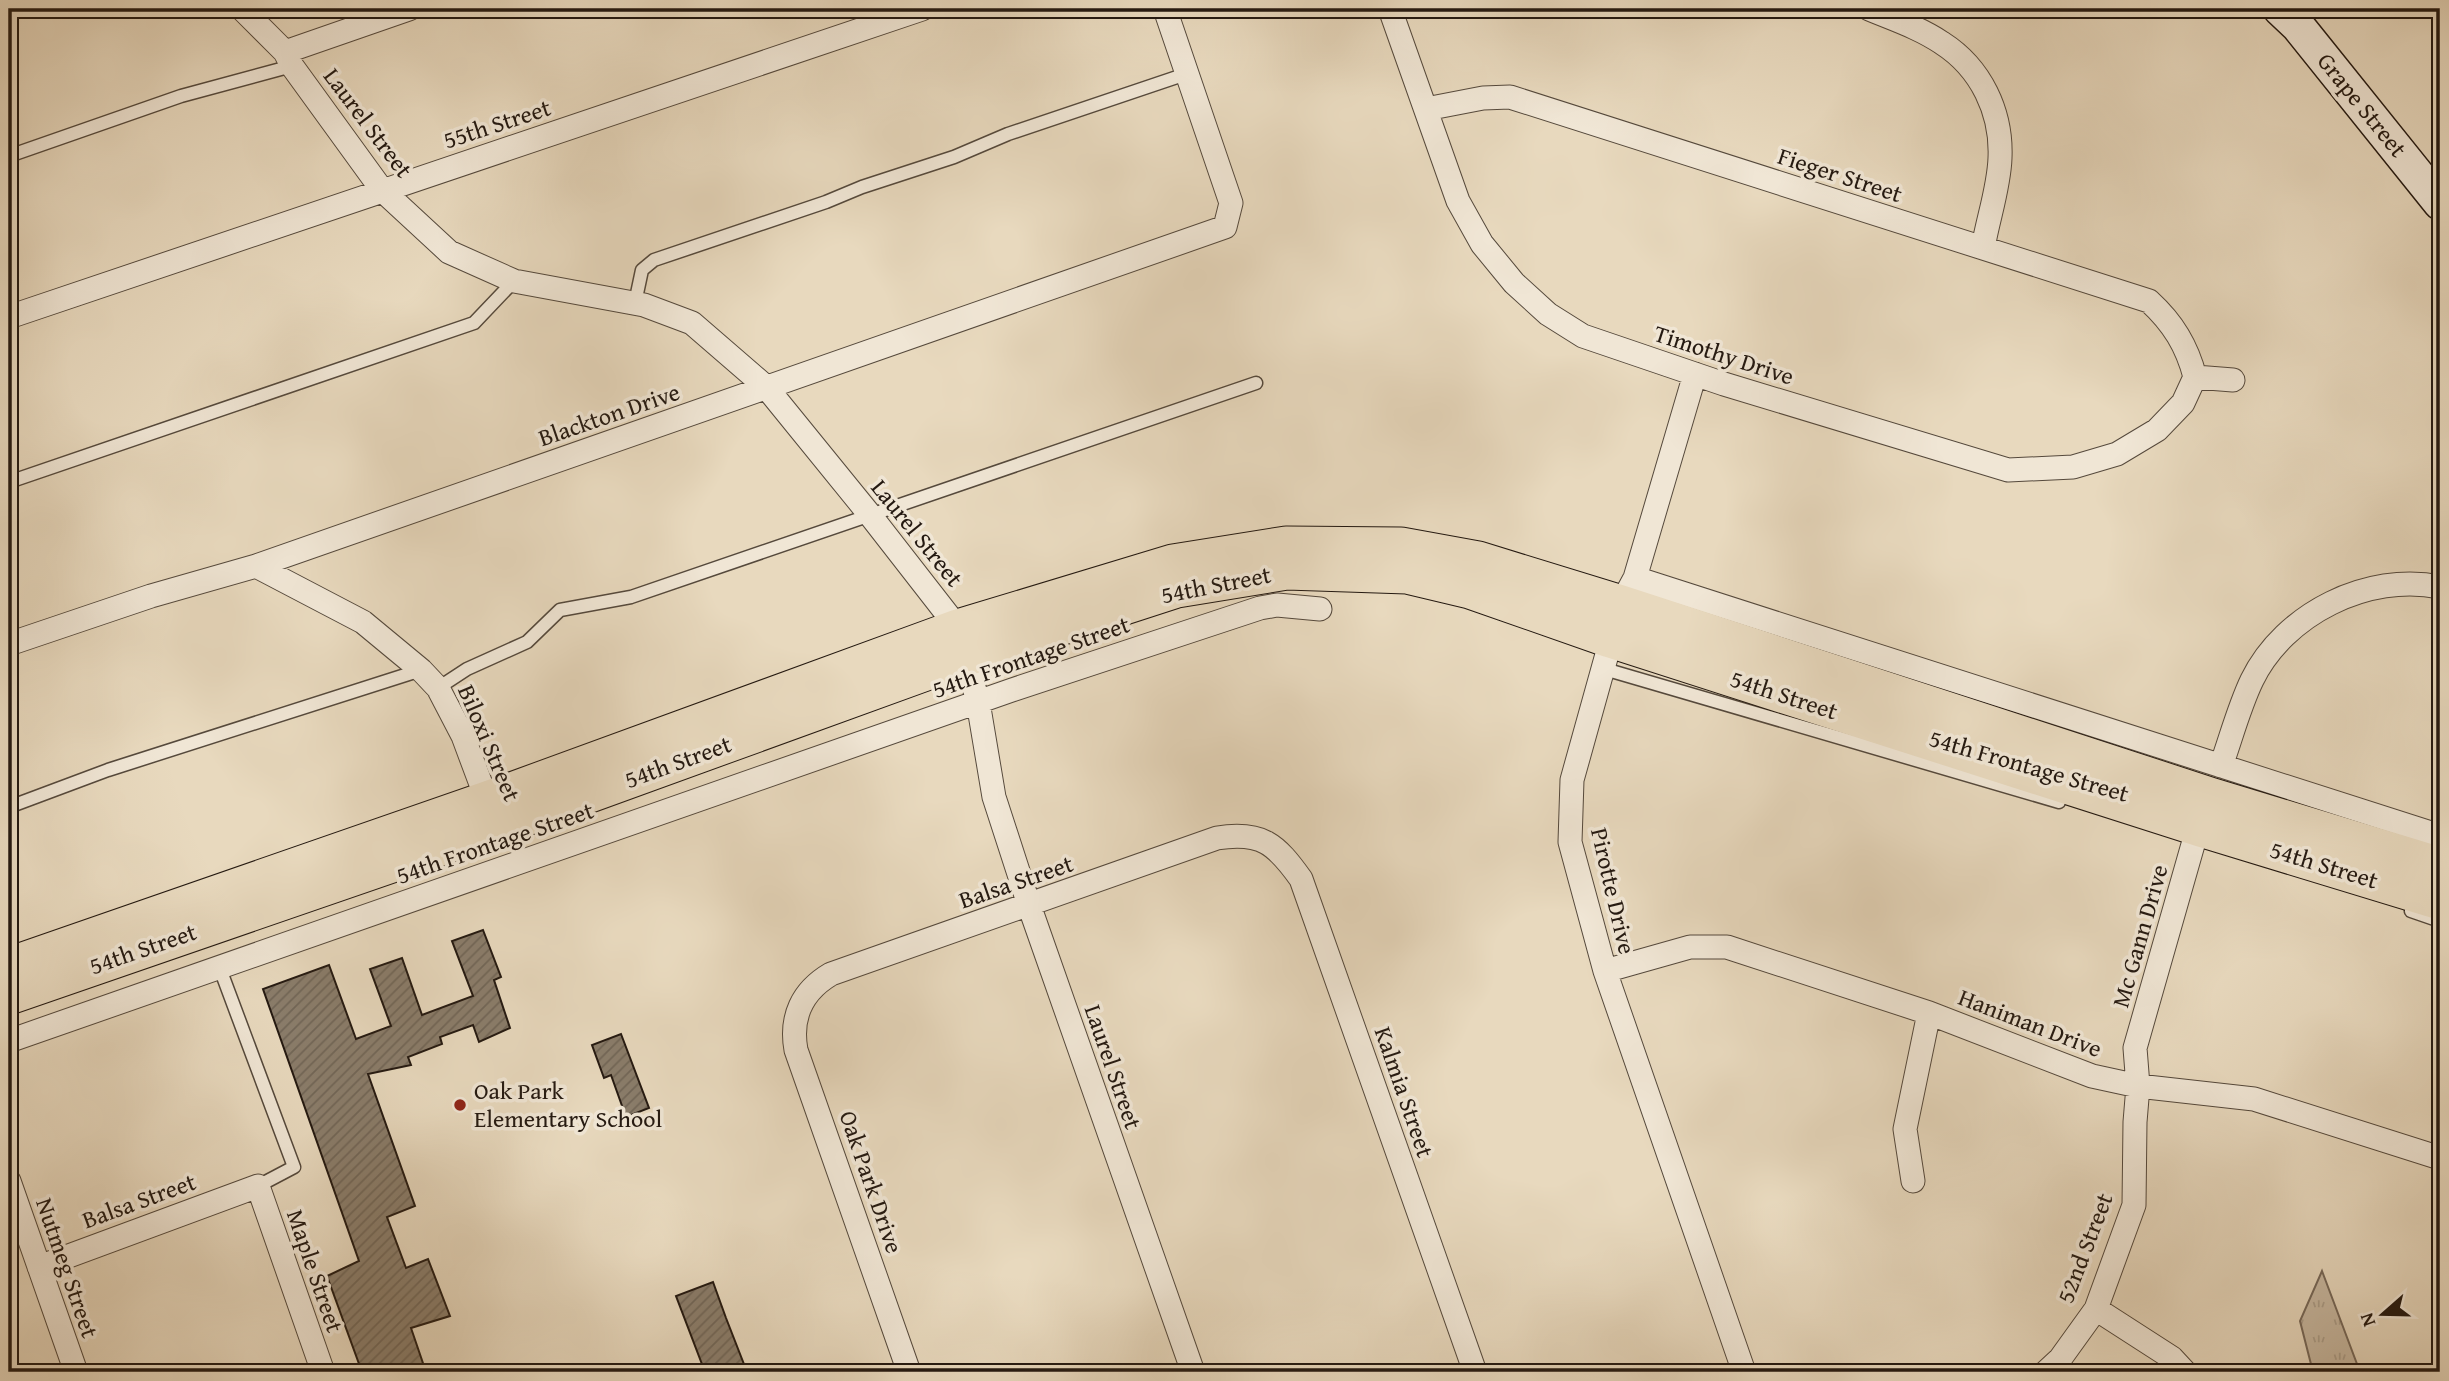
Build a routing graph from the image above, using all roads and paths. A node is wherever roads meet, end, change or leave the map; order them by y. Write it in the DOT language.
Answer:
graph roads {
  1 [pos="242,9"];
  2 [pos="409,9"];
  3 [pos="922,9"];
  4 [pos="1166,9"];
  5 [pos="1390,9"];
  6 [pos="1869,9"];
  7 [pos="2280,9"];
  8 [pos="289,59"];
  9 [pos="1189,73"];
  10 [pos="1426,109"];
  11 [pos="9,156"];
  12 [pos="382,190"];
  13 [pos="2440,203"];
  14 [pos="1983,248"];
  15 [pos="514,281"];
  16 [pos="635,303"];
  17 [pos="9,317"];
  18 [pos="1695,374"];
  19 [pos="2195,377"];
  20 [pos="2233,380"];
  21 [pos="1256,383"];
  22 [pos="766,387"];
  23 [pos="9,482"];
  24 [pos="870,515"];
  25 [pos="256,566"];
  26 [pos="2440,587"];
  27 [pos="1628,591"];
  28 [pos="1320,609"];
  29 [pos="963,643"];
  30 [pos="9,644"];
  31 [pos="1606,654"];
  32 [pos="421,670"];
  33 [pos="438,688"];
  34 [pos="978,702"];
  35 [pos="2221,766"];
  36 [pos="9,807"];
  37 [pos="2076,807"];
  38 [pos="491,814"];
  39 [pos="2440,836"];
  40 [pos="1265,841"];
  41 [pos="2194,841"];
  42 [pos="2440,866"];
  43 [pos="2440,901"];
  44 [pos="1029,905"];
  45 [pos="2401,908"];
  46 [pos="2440,921"];
  47 [pos="9,966"];
  48 [pos="219,966"];
  49 [pos="1605,971"];
  50 [pos="9,996"];
  51 [pos="799,1008"];
  52 [pos="1929,1013"];
  53 [pos="9,1041"];
  54 [pos="2138,1087"];
  55 [pos="2440,1158"];
  56 [pos="9,1181"];
  57 [pos="1913,1181"];
  58 [pos="258,1186"];
  59 [pos="38,1267"];
  60 [pos="2096,1308"];
  61 [pos="76,1372"];
  62 [pos="323,1372"];
  63 [pos="909,1372"];
  64 [pos="1193,1372"];
  65 [pos="1475,1372"];
  66 [pos="1744,1372"];
  67 [pos="2046,1372"];
  68 [pos="2185,1372"];
  1 -- 8 [label="street, Laurel Street"];
  2 -- 8 [label="street"];
  3 -- 12 [label="street, 55th Street"];
  4 -- 9 [label="street"];
  5 -- 10 [label="street, Timothy Drive"];
  6 -- 14 [label="street"];
  7 -- 13 [label="street, Grape Street"];
  8 -- 11 [label="lane"];
  8 -- 12 [label="street, Laurel Street"];
  9 -- 16 [label="lane"];
  9 -- 22 [label="street, Blackton Drive"];
  10 -- 14 [label="street, Fieger Street"];
  10 -- 18 [label="street, Timothy Drive"];
  12 -- 15 [label="street, Laurel Street"];
  12 -- 17 [label="street, 55th Street"];
  14 -- 19 [label="street, Fieger Street"];
  15 -- 16 [label="street, Laurel Street"];
  15 -- 23 [label="lane"];
  16 -- 22 [label="street, Laurel Street"];
  18 -- 19 [label="street, Timothy Drive"];
  18 -- 27 [label="street, Pirotte Drive"];
  19 -- 20 [label="street"];
  21 -- 24 [label="lane"];
  22 -- 24 [label="street, Laurel Street"];
  22 -- 25 [label="street, Blackton Drive"];
  24 -- 29 [label="street, Laurel Street"];
  24 -- 33 [label="lane"];
  25 -- 30 [label="street, Blackton Drive"];
  25 -- 32 [label="street, Biloxi Street"];
  26 -- 35 [label="street"];
  27 -- 29 [label="main road, 54th Street"];
  27 -- 31 [label="street, Pirotte Drive"];
  27 -- 35 [label="street"];
  27 -- 42 [label="main road, 54th Street"];
  28 -- 34 [label="street, 54th Frontage Street"];
  29 -- 31 [label="main road, 54th Street"];
  29 -- 34 [label="street, Laurel Street"];
  29 -- 38 [label="main road, 54th Street"];
  31 -- 37 [label="lane, 54th Frontage Street"];
  31 -- 43 [label="main road, 54th Street"];
  31 -- 49 [label="street, Pirotte Drive"];
  32 -- 33 [label="street, Biloxi Street"];
  32 -- 36 [label="lane"];
  33 -- 38 [label="street, Biloxi Street"];
  34 -- 44 [label="street, Laurel Street"];
  34 -- 48 [label="street, 54th Frontage Street"];
  35 -- 39 [label="street"];
  38 -- 47 [label="main road, 54th Street"];
  38 -- 50 [label="main road, 54th Street"];
  40 -- 44 [label="street, Balsa Street"];
  40 -- 65 [label="street, Kalmia Street"];
  41 -- 54 [label="street, Mc Gann Drive"];
  44 -- 51 [label="street, Balsa Street"];
  44 -- 64 [label="street, Laurel Street"];
  45 -- 46 [label="lane"];
  48 -- 53 [label="street, 54th Frontage Street"];
  48 -- 58 [label="lane"];
  49 -- 52 [label="street, Haniman Drive"];
  49 -- 66 [label="street, Pirotte Drive"];
  51 -- 63 [label="street, Oak Park Drive"];
  52 -- 54 [label="street, Haniman Drive"];
  52 -- 57 [label="street"];
  54 -- 55 [label="street, Haniman Drive"];
  54 -- 60 [label="street, 52nd Street"];
  56 -- 59 [label="street, Nutmeg Street"];
  58 -- 59 [label="street, Balsa Street"];
  58 -- 62 [label="street, Maple Street"];
  59 -- 61 [label="street, Nutmeg Street"];
  60 -- 67 [label="street, 52nd Street"];
  60 -- 68 [label="street"];
}
